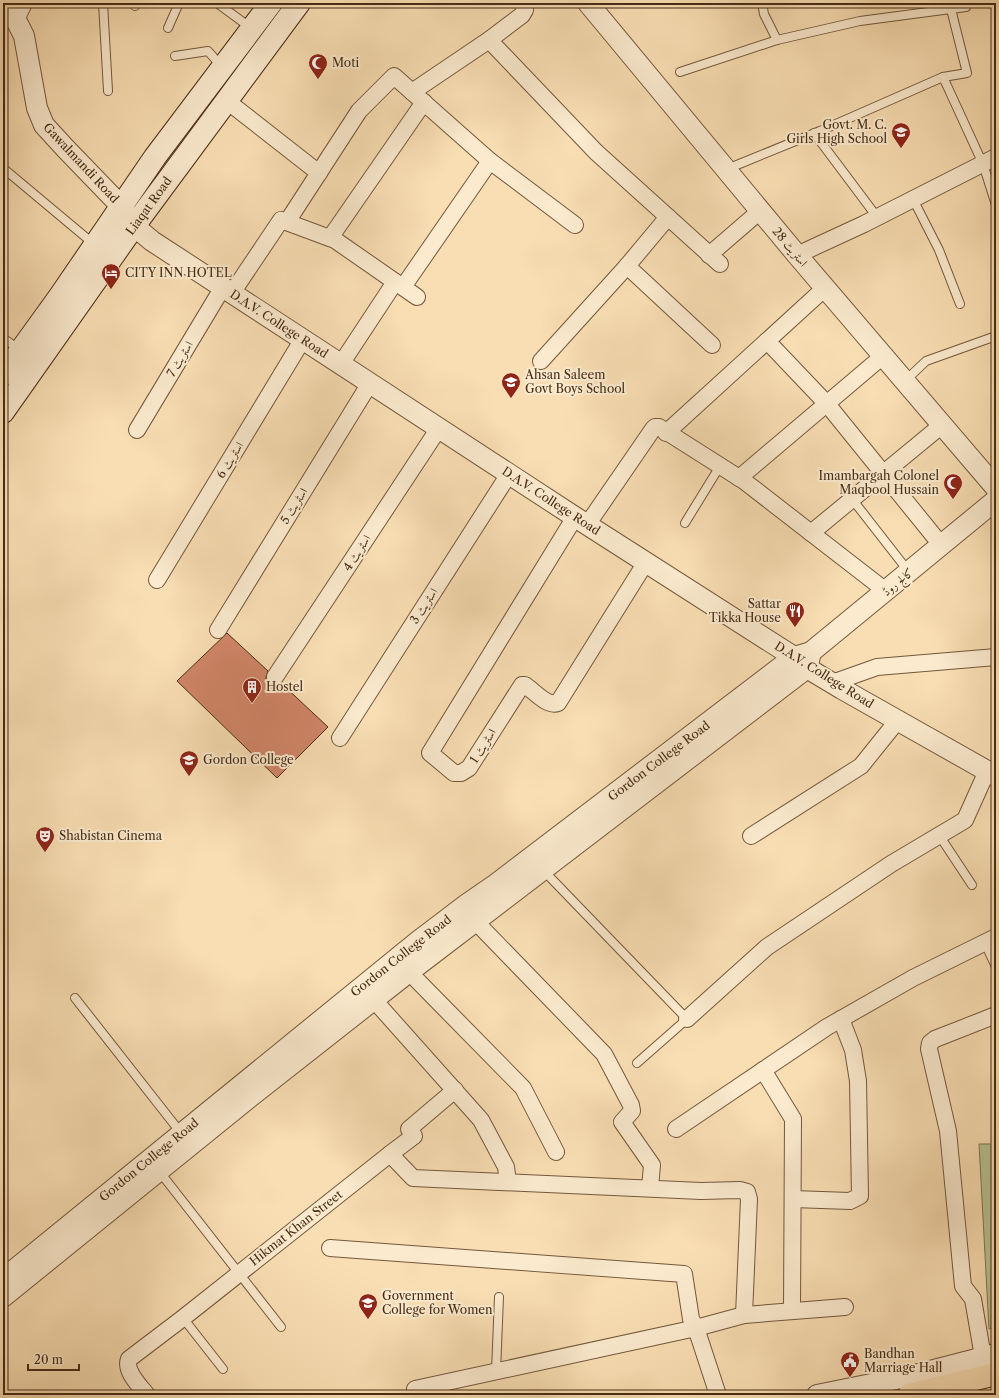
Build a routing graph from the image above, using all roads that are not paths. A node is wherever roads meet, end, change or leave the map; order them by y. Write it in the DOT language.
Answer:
graph roads {
  1 [pos="103,3"];
  2 [pos="179,3"];
  3 [pos="217,3"];
  4 [pos="271,3"];
  5 [pos="299,3"];
  6 [pos="523,3"];
  7 [pos="588,3"];
  8 [pos="762,3"];
  9 [pos="966,3"];
  10 [pos="951,9"];
  11 [pos="14,11"];
  12 [pos="168,28"];
  13 [pos="252,28"];
  14 [pos="489,40"];
  15 [pos="776,40"];
  16 [pos="174,56"];
  17 [pos="223,67"];
  18 [pos="680,72"];
  19 [pos="943,77"];
  20 [pos="108,92"];
  21 [pos="418,97"];
  22 [pos="227,101"];
  23 [pos="814,133"];
  24 [pos="989,160"];
  25 [pos="490,161"];
  26 [pos="3,168"];
  27 [pos="726,170"];
  28 [pos="319,173"];
  29 [pos="913,199"];
  30 [pos="996,205"];
  31 [pos="121,206"];
  32 [pos="760,211"];
  33 [pos="668,217"];
  34 [pos="877,218"];
  35 [pos="287,222"];
  36 [pos="574,225"];
  37 [pos="134,226"];
  38 [pos="330,238"];
  39 [pos="95,245"];
  40 [pos="797,255"];
  41 [pos="627,266"];
  42 [pos="399,284"];
  43 [pos="825,288"];
  44 [pos="227,290"];
  45 [pos="417,297"];
  46 [pos="960,304"];
  47 [pos="996,336"];
  48 [pos="3,338"];
  49 [pos="303,339"];
  50 [pos="767,341"];
  51 [pos="712,345"];
  52 [pos="21,351"];
  53 [pos="883,356"];
  54 [pos="541,361"];
  55 [pos="341,364"];
  56 [pos="3,376"];
  57 [pos="905,381"];
  58 [pos="370,383"];
  59 [pos="827,404"];
  60 [pos="3,412"];
  61 [pos="942,425"];
  62 [pos="439,428"];
  63 [pos="137,430"];
  64 [pos="666,433"];
  65 [pos="720,466"];
  66 [pos="883,473"];
  67 [pos="509,474"];
  68 [pos="739,478"];
  69 [pos="996,488"];
  70 [pos="852,499"];
  71 [pos="996,500"];
  72 [pos="581,521"];
  73 [pos="685,523"];
  74 [pos="811,533"];
  75 [pos="942,546"];
  76 [pos="646,562"];
  77 [pos="909,572"];
  78 [pos="157,580"];
  79 [pos="886,591"];
  80 [pos="218,630"];
  81 [pos="996,657"];
  82 [pos="804,659"];
  83 [pos="275,678"];
  84 [pos="832,683"];
  85 [pos="898,720"];
  86 [pos="340,738"];
  87 [pos="992,774"];
  88 [pos="940,835"];
  89 [pos="751,836"];
  90 [pos="542,870"];
  91 [pos="972,885"];
  92 [pos="476,922"];
  93 [pos="990,940"];
  94 [pos="996,967"];
  95 [pos="409,972"];
  96 [pos="76,998"];
  97 [pos="374,1000"];
  98 [pos="996,1014"];
  99 [pos="688,1019"];
  100 [pos="841,1019"];
  101 [pos="636,1063"];
  102 [pos="763,1070"];
  103 [pos="455,1090"];
  104 [pos="676,1129"];
  105 [pos="181,1133"];
  106 [pos="556,1152"];
  107 [pos="390,1154"];
  108 [pos="159,1171"];
  109 [pos="508,1182"];
  110 [pos="650,1188"];
  111 [pos="793,1199"];
  112 [pos="330,1248"];
  113 [pos="239,1274"];
  114 [pos="3,1279"];
  115 [pos="3,1297"];
  116 [pos="499,1297"];
  117 [pos="844,1308"];
  118 [pos="792,1311"];
  119 [pos="744,1315"];
  120 [pos="183,1318"];
  121 [pos="281,1327"];
  122 [pos="696,1328"];
  123 [pos="990,1356"];
  124 [pos="222,1369"];
  125 [pos="496,1371"];
  126 [pos="996,1374"];
  127 [pos="415,1389"];
  128 [pos="147,1395"];
  129 [pos="718,1395"];
  130 [pos="817,1395"];
  131 [pos="909,1395"];
  1 -- 20 [label="lane"];
  2 -- 12 [label="lane"];
  3 -- 13 [label="lane"];
  4 -- 13 [label="main road, Liaqat Road"];
  5 -- 22 [label="main road, Liaqat Road"];
  6 -- 14 [label="street"];
  7 -- 27 [label="street, اسٹریٹ 28"];
  8 -- 15 [label="lane"];
  9 -- 10 [label="lane"];
  10 -- 15 [label="lane"];
  10 -- 19 [label="lane"];
  11 -- 31 [label="street, Gawalmandi Road"];
  13 -- 17 [label="main road, Liaqat Road"];
  14 -- 21 [label="street"];
  14 -- 33 [label="street"];
  15 -- 18 [label="lane"];
  16 -- 17 [label="lane"];
  17 -- 31 [label="main road, Liaqat Road"];
  19 -- 23 [label="lane"];
  19 -- 24 [label="lane"];
  21 -- 25 [label="street"];
  21 -- 28 [label="street"];
  21 -- 38 [label="street"];
  22 -- 28 [label="street"];
  22 -- 37 [label="main road, Liaqat Road"];
  23 -- 27 [label="lane"];
  23 -- 34 [label="lane"];
  24 -- 29 [label="street"];
  24 -- 30 [label="lane"];
  25 -- 36 [label="street"];
  25 -- 42 [label="street"];
  26 -- 39 [label="lane"];
  27 -- 32 [label="street, اسٹریٹ 28"];
  28 -- 35 [label="street"];
  29 -- 34 [label="street"];
  29 -- 46 [label="lane"];
  31 -- 37 [label="street, D.A.V. College Road"];
  31 -- 39 [label="main road, Liaqat Road"];
  32 -- 33 [label="street"];
  32 -- 40 [label="street, اسٹریٹ 28"];
  33 -- 41 [label="street"];
  34 -- 40 [label="street"];
  35 -- 38 [label="street"];
  35 -- 44 [label="street, اسٹریٹ 7"];
  37 -- 44 [label="street, D.A.V. College Road"];
  37 -- 60 [label="main road, Liaqat Road"];
  38 -- 42 [label="street"];
  39 -- 52 [label="main road, Liaqat Road"];
  40 -- 43 [label="street, اسٹریٹ 28"];
  41 -- 51 [label="street"];
  41 -- 54 [label="street"];
  42 -- 45 [label="street"];
  42 -- 55 [label="street"];
  43 -- 50 [label="street"];
  43 -- 53 [label="street, اسٹریٹ 28"];
  44 -- 49 [label="street, D.A.V. College Road"];
  44 -- 63 [label="street, اسٹریٹ 7"];
  47 -- 57 [label="lane"];
  48 -- 52 [label="lane"];
  49 -- 55 [label="street, D.A.V. College Road"];
  49 -- 78 [label="street, اسٹریٹ 6"];
  50 -- 59 [label="street"];
  50 -- 64 [label="street"];
  52 -- 56 [label="main road, Liaqat Road"];
  53 -- 57 [label="street, اسٹریٹ 28"];
  53 -- 59 [label="street"];
  55 -- 58 [label="street, D.A.V. College Road"];
  57 -- 61 [label="street, اسٹریٹ 28"];
  58 -- 62 [label="street, D.A.V. College Road"];
  58 -- 80 [label="street, اسٹریٹ 5"];
  59 -- 66 [label="street"];
  59 -- 68 [label="street"];
  61 -- 66 [label="street"];
  61 -- 69 [label="street, اسٹریٹ 28"];
  62 -- 67 [label="street, D.A.V. College Road"];
  62 -- 83 [label="street, اسٹریٹ 4"];
  64 -- 65 [label="street"];
  64 -- 72 [label="street"];
  65 -- 68 [label="street"];
  65 -- 73 [label="lane"];
  66 -- 70 [label="street"];
  66 -- 75 [label="street"];
  67 -- 72 [label="street, D.A.V. College Road"];
  67 -- 86 [label="street, اسٹریٹ 3"];
  68 -- 74 [label="street"];
  70 -- 74 [label="street"];
  70 -- 77 [label="lane"];
  71 -- 75 [label="street, کالج روڈ"];
  72 -- 76 [label="street, D.A.V. College Road"];
  72 -- 76 [label="street, اسٹریٹ 1"];
  74 -- 79 [label="street"];
  75 -- 77 [label="street, کالج روڈ"];
  76 -- 82 [label="street, D.A.V. College Road"];
  77 -- 79 [label="street, کالج روڈ"];
  79 -- 82 [label="street, کالج روڈ"];
  81 -- 84 [label="street"];
  82 -- 84 [label="street, D.A.V. College Road"];
  82 -- 90 [label="street, Gordon College Road"];
  82 -- 105 [label="street, Gordon College Road"];
  84 -- 85 [label="street, D.A.V. College Road"];
  85 -- 87 [label="street, D.A.V. College Road"];
  85 -- 89 [label="street"];
  87 -- 88 [label="street"];
  88 -- 91 [label="lane"];
  88 -- 99 [label="street"];
  90 -- 92 [label="street, Gordon College Road"];
  90 -- 99 [label="lane"];
  92 -- 95 [label="street, Gordon College Road"];
  92 -- 110 [label="street"];
  93 -- 94 [label="lane"];
  93 -- 100 [label="street"];
  95 -- 97 [label="street, Gordon College Road"];
  95 -- 106 [label="street"];
  96 -- 105 [label="lane"];
  97 -- 103 [label="street"];
  97 -- 108 [label="street, Gordon College Road"];
  98 -- 123 [label="street"];
  99 -- 101 [label="lane"];
  100 -- 102 [label="street"];
  100 -- 111 [label="street"];
  102 -- 104 [label="street"];
  102 -- 111 [label="street"];
  103 -- 107 [label="street, Hikmat Khan Street"];
  103 -- 109 [label="street"];
  105 -- 114 [label="street, Gordon College Road"];
  107 -- 109 [label="street"];
  107 -- 113 [label="street, Hikmat Khan Street"];
  108 -- 113 [label="lane"];
  108 -- 115 [label="street, Gordon College Road"];
  109 -- 110 [label="street"];
  110 -- 119 [label="street"];
  111 -- 118 [label="street"];
  112 -- 122 [label="street"];
  113 -- 120 [label="street, Hikmat Khan Street"];
  113 -- 121 [label="lane"];
  116 -- 125 [label="lane"];
  117 -- 118 [label="street"];
  118 -- 119 [label="street"];
  119 -- 122 [label="street"];
  120 -- 124 [label="lane"];
  120 -- 128 [label="street, Hikmat Khan Street"];
  122 -- 125 [label="street"];
  122 -- 129 [label="street"];
  123 -- 130 [label="street"];
  125 -- 127 [label="street"];
  126 -- 131 [label="main road"];
}
